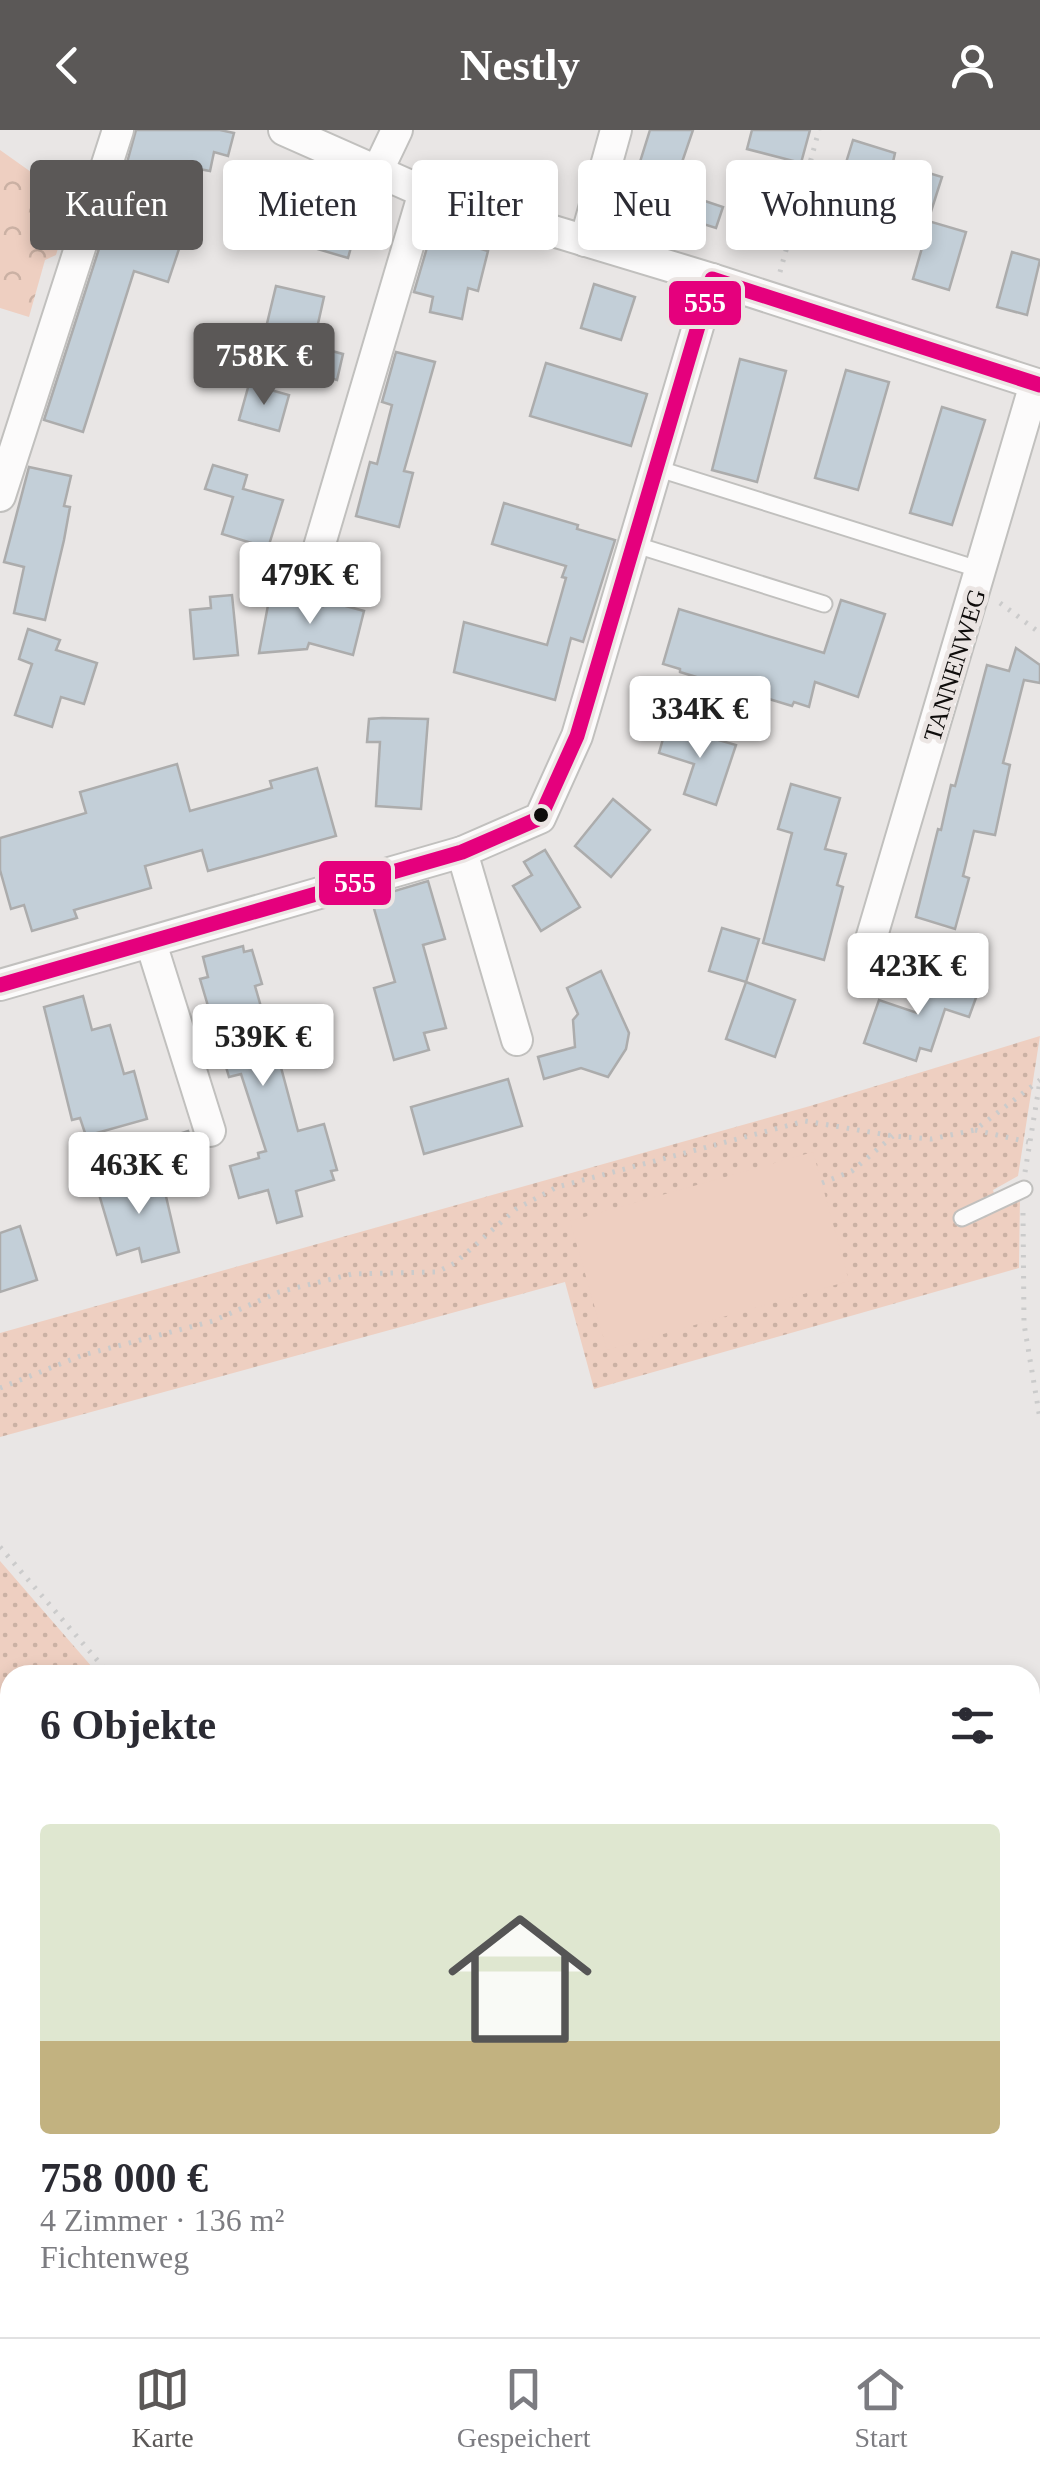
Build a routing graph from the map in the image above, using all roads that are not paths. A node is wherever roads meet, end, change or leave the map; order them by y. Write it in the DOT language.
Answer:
graph roads {
  1 [pos="118,130"];
  2 [pos="284,130"];
  3 [pos="397,130"];
  4 [pos="616,130"];
  5 [pos="350,160"];
  6 [pos="382,160"];
  7 [pos="608,160"];
  8 [pos="412,233"];
  9 [pos="615,250"];
  10 [pos="712,279"];
  11 [pos="1038,385"];
  12 [pos="656,468"];
  13 [pos="0,496"];
  14 [pos="633,544"];
  15 [pos="314,564"];
  16 [pos="980,578"];
  17 [pos="824,604"];
  18 [pos="462,852"];
  19 [pos="151,943"];
  20 [pos="869,946"];
  21 [pos="0,985"];
  22 [pos="517,1040"];
  23 [pos="210,1131"];
  24 [pos="1024,1190"];
  25 [pos="962,1218"];
  1 -- 13 [label="street"];
  2 -- 5 [label="street"];
  3 -- 6 [label="street"];
  4 -- 7 [label="street"];
  8 -- 15 [label="street"];
  9 -- 10 [label="street"];
  10 -- 11 [label="street"];
  10 -- 12 [label="street"];
  11 -- 16 [label="street, TANNENWEG"];
  12 -- 14 [label="street"];
  12 -- 16 [label="lane"];
  14 -- 17 [label="lane"];
  14 -- 18 [label="street"];
  16 -- 20 [label="street, TANNENWEG"];
  18 -- 19 [label="street"];
  18 -- 22 [label="street"];
  19 -- 21 [label="street"];
  19 -- 23 [label="street"];
  24 -- 25 [label="lane"];
}
